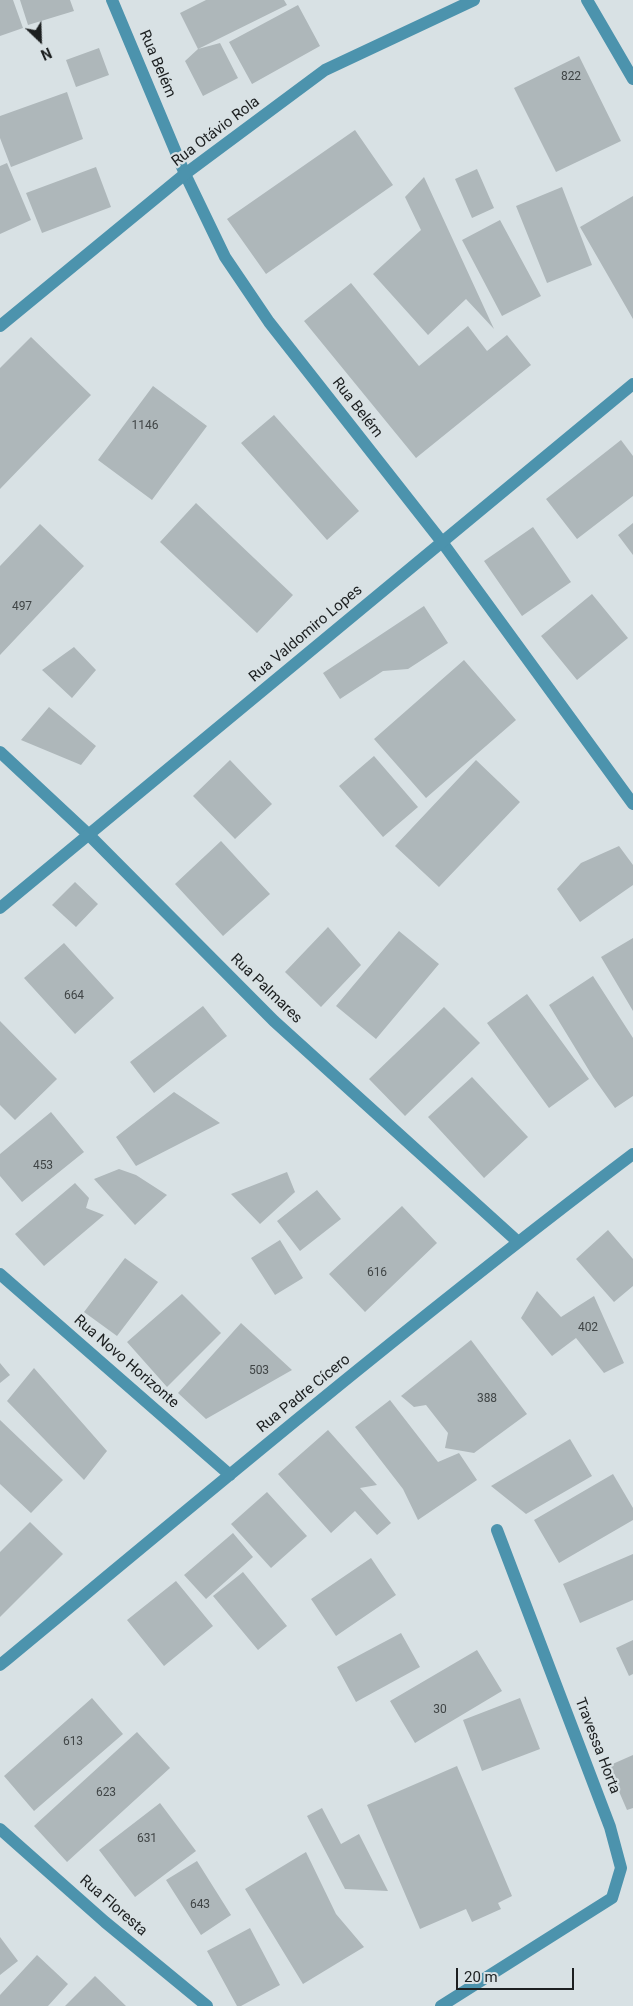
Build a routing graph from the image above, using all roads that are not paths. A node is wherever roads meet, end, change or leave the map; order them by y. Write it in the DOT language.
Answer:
graph roads {
  1 [pos="112,0"];
  2 [pos="474,0"];
  3 [pos="586,0"];
  4 [pos="633,79"];
  5 [pos="185,174"];
  6 [pos="0,326"];
  7 [pos="633,384"];
  8 [pos="442,542"];
  9 [pos="0,752"];
  10 [pos="633,804"];
  11 [pos="89,835"];
  12 [pos="0,908"];
  13 [pos="633,1154"];
  14 [pos="518,1241"];
  15 [pos="0,1274"];
  16 [pos="230,1474"];
  17 [pos="497,1530"];
  18 [pos="0,1665"];
  19 [pos="0,1829"];
  20 [pos="207,2006"];
  21 [pos="441,2006"];
  1 -- 5 [label="street, Rua Belém"];
  2 -- 5 [label="street, Rua Otávio Rola"];
  3 -- 4 [label="street"];
  5 -- 6 [label="street, Rua Otávio Rola"];
  5 -- 8 [label="street, Rua Belém"];
  7 -- 8 [label="street, Rua Valdomiro Lopes"];
  8 -- 10 [label="street, Rua Belém"];
  8 -- 11 [label="street, Rua Valdomiro Lopes"];
  9 -- 11 [label="street, Rua Palmares"];
  11 -- 12 [label="street, Rua Valdomiro Lopes"];
  11 -- 14 [label="street, Rua Palmares"];
  13 -- 14 [label="street, Rua Padre Cícero"];
  14 -- 16 [label="street, Rua Padre Cícero"];
  15 -- 16 [label="street, Rua Novo Horizonte"];
  16 -- 18 [label="street, Rua Padre Cícero"];
  17 -- 21 [label="street, Travessa Horta"];
  19 -- 20 [label="street, Rua Floresta"];
}
